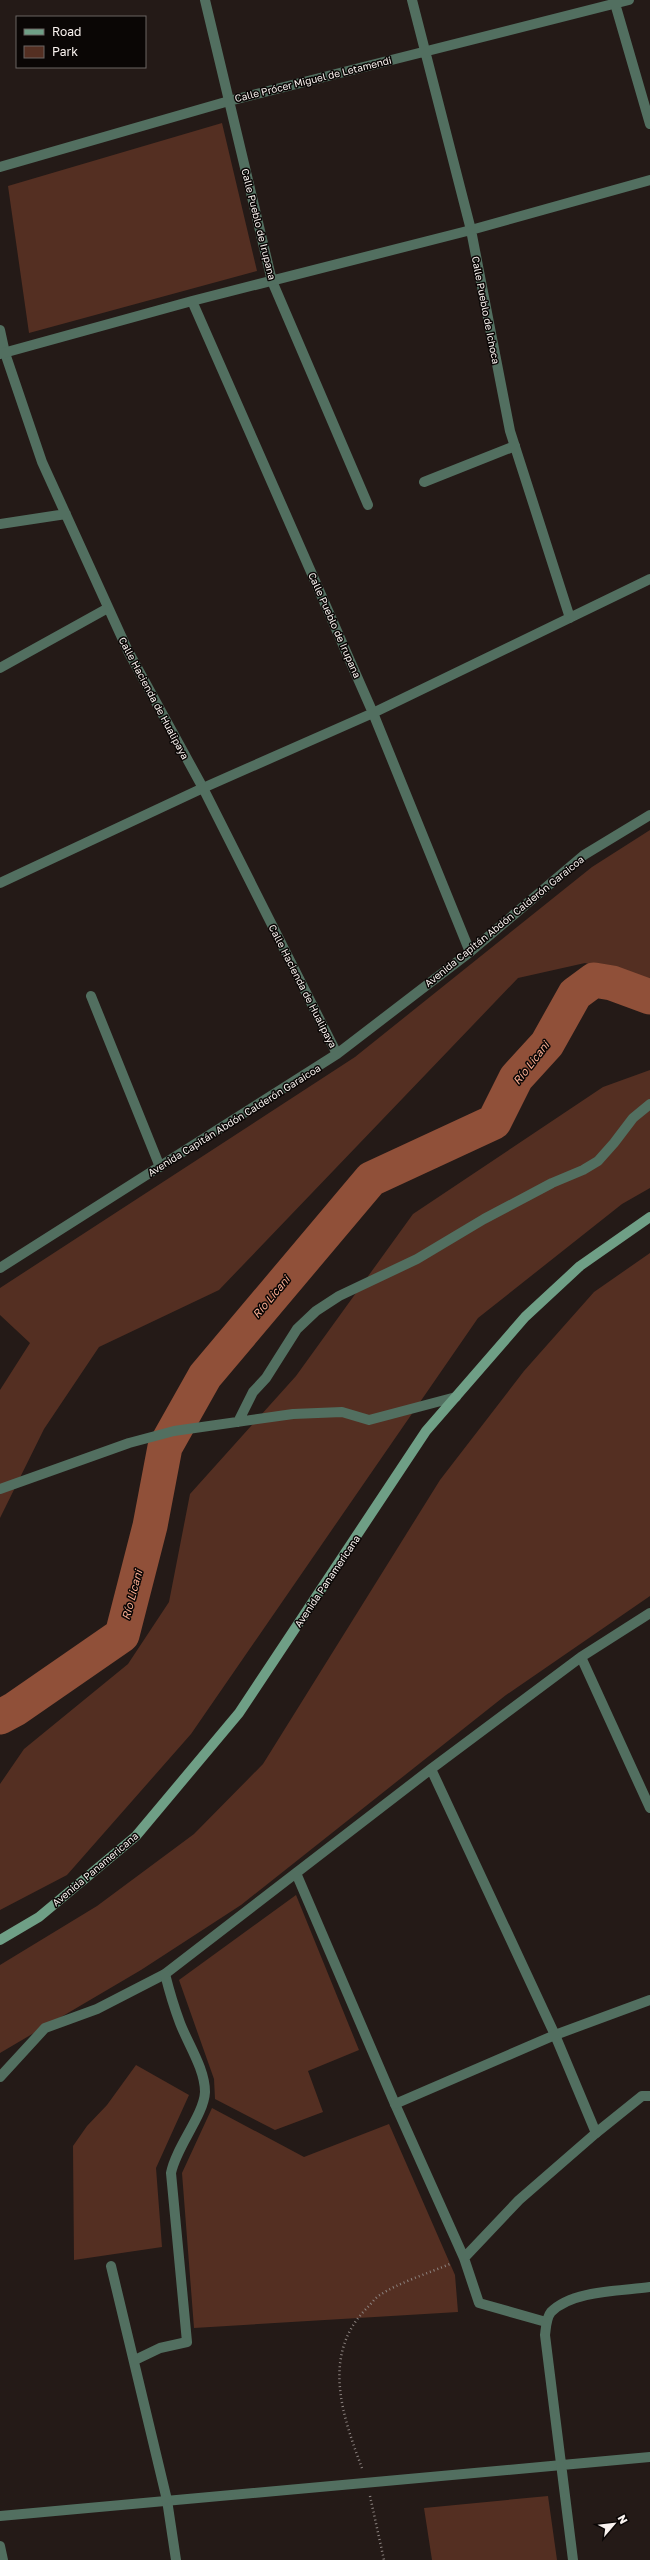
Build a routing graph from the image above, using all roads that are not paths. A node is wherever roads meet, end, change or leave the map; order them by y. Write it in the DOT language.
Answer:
graph roads {
  1 [pos="205,0"];
  2 [pos="412,0"];
  3 [pos="629,0"];
  4 [pos="615,2"];
  5 [pos="425,51"];
  6 [pos="229,101"];
  7 [pos="650,124"];
  8 [pos="0,167"];
  9 [pos="650,180"];
  10 [pos="471,230"];
  11 [pos="272,281"];
  12 [pos="192,300"];
  13 [pos="0,330"];
  14 [pos="3,353"];
  15 [pos="515,446"];
  16 [pos="424,482"];
  17 [pos="368,505"];
  18 [pos="66,514"];
  19 [pos="0,524"];
  20 [pos="650,579"];
  21 [pos="108,608"];
  22 [pos="570,618"];
  23 [pos="0,668"];
  24 [pos="373,713"];
  25 [pos="203,788"];
  26 [pos="650,815"];
  27 [pos="0,883"];
  28 [pos="470,952"];
  29 [pos="91,996"];
  30 [pos="337,1054"];
  31 [pos="650,1104"];
  32 [pos="160,1167"];
  33 [pos="650,1217"];
  34 [pos="0,1268"];
  35 [pos="456,1397"];
  36 [pos="238,1422"];
  37 [pos="0,1489"];
  38 [pos="650,1613"];
  39 [pos="582,1656"];
  40 [pos="430,1769"];
  41 [pos="650,1808"];
  42 [pos="296,1873"];
  43 [pos="0,1940"];
  44 [pos="165,1974"];
  45 [pos="650,2000"];
  46 [pos="555,2035"];
  47 [pos="0,2077"];
  48 [pos="650,2096"];
  49 [pos="395,2104"];
  50 [pos="596,2133"];
  51 [pos="464,2258"];
  52 [pos="111,2266"];
  53 [pos="650,2287"];
  54 [pos="546,2322"];
  55 [pos="135,2360"];
  56 [pos="650,2457"];
  57 [pos="562,2465"];
  58 [pos="167,2500"];
  59 [pos="0,2516"];
  60 [pos="0,2546"];
  61 [pos="3,2560"];
  62 [pos="176,2560"];
  63 [pos="573,2560"];
  1 -- 6 [label="street, Calle Pueblo de Irupana"];
  2 -- 5 [label="street, Calle Pueblo de Ichoca"];
  3 -- 4 [label="street, Calle Prócer Miguel de Letamendi"];
  4 -- 5 [label="street, Calle Prócer Miguel de Letamendi"];
  4 -- 7 [label="street"];
  5 -- 6 [label="street, Calle Prócer Miguel de Letamendi"];
  5 -- 10 [label="street, Calle Pueblo de Ichoca"];
  6 -- 8 [label="street, Calle Prócer Miguel de Letamendi"];
  6 -- 11 [label="street, Calle Pueblo de Irupana"];
  9 -- 10 [label="street"];
  10 -- 11 [label="street"];
  10 -- 15 [label="street, Calle Pueblo de Ichoca"];
  11 -- 12 [label="street"];
  11 -- 17 [label="street, Calle Pueblo de Irupana"];
  12 -- 14 [label="street"];
  12 -- 24 [label="street, Calle Pueblo de Irupana"];
  13 -- 14 [label="street, Calle Hacienda de Hualipaya"];
  14 -- 18 [label="street, Calle Hacienda de Hualipaya"];
  15 -- 16 [label="street"];
  15 -- 22 [label="street, Calle Pueblo de Ichoca"];
  18 -- 19 [label="street"];
  18 -- 21 [label="street, Calle Hacienda de Hualipaya"];
  20 -- 22 [label="street"];
  21 -- 23 [label="street"];
  21 -- 25 [label="street, Calle Hacienda de Hualipaya"];
  22 -- 24 [label="street"];
  24 -- 25 [label="street"];
  24 -- 28 [label="street, Calle Pueblo de Irupana"];
  25 -- 27 [label="street"];
  25 -- 30 [label="street, Calle Hacienda de Hualipaya"];
  26 -- 28 [label="street, Avenida Capitán Abdón Calderón Garaicoa"];
  28 -- 30 [label="street, Avenida Capitán Abdón Calderón Garaicoa"];
  29 -- 32 [label="street"];
  30 -- 32 [label="street, Avenida Capitán Abdón Calderón Garaicoa"];
  31 -- 36 [label="street"];
  32 -- 34 [label="street, Avenida Capitán Abdón Calderón Garaicoa"];
  33 -- 35 [label="main road, Avenida Panamericana"];
  35 -- 36 [label="street"];
  35 -- 43 [label="main road, Avenida Panamericana"];
  36 -- 37 [label="street"];
  38 -- 39 [label="street"];
  39 -- 40 [label="street"];
  39 -- 41 [label="street"];
  40 -- 42 [label="street"];
  40 -- 46 [label="street"];
  42 -- 44 [label="street"];
  42 -- 49 [label="street"];
  44 -- 47 [label="street"];
  44 -- 55 [label="street"];
  45 -- 46 [label="street"];
  46 -- 49 [label="street"];
  46 -- 50 [label="street"];
  48 -- 50 [label="street"];
  49 -- 51 [label="street"];
  50 -- 51 [label="street"];
  51 -- 54 [label="street"];
  52 -- 55 [label="street"];
  53 -- 54 [label="street"];
  54 -- 57 [label="street"];
  55 -- 58 [label="street"];
  56 -- 57 [label="street"];
  57 -- 58 [label="street"];
  57 -- 63 [label="street"];
  58 -- 59 [label="street"];
  58 -- 62 [label="street"];
  60 -- 61 [label="street"];
}
